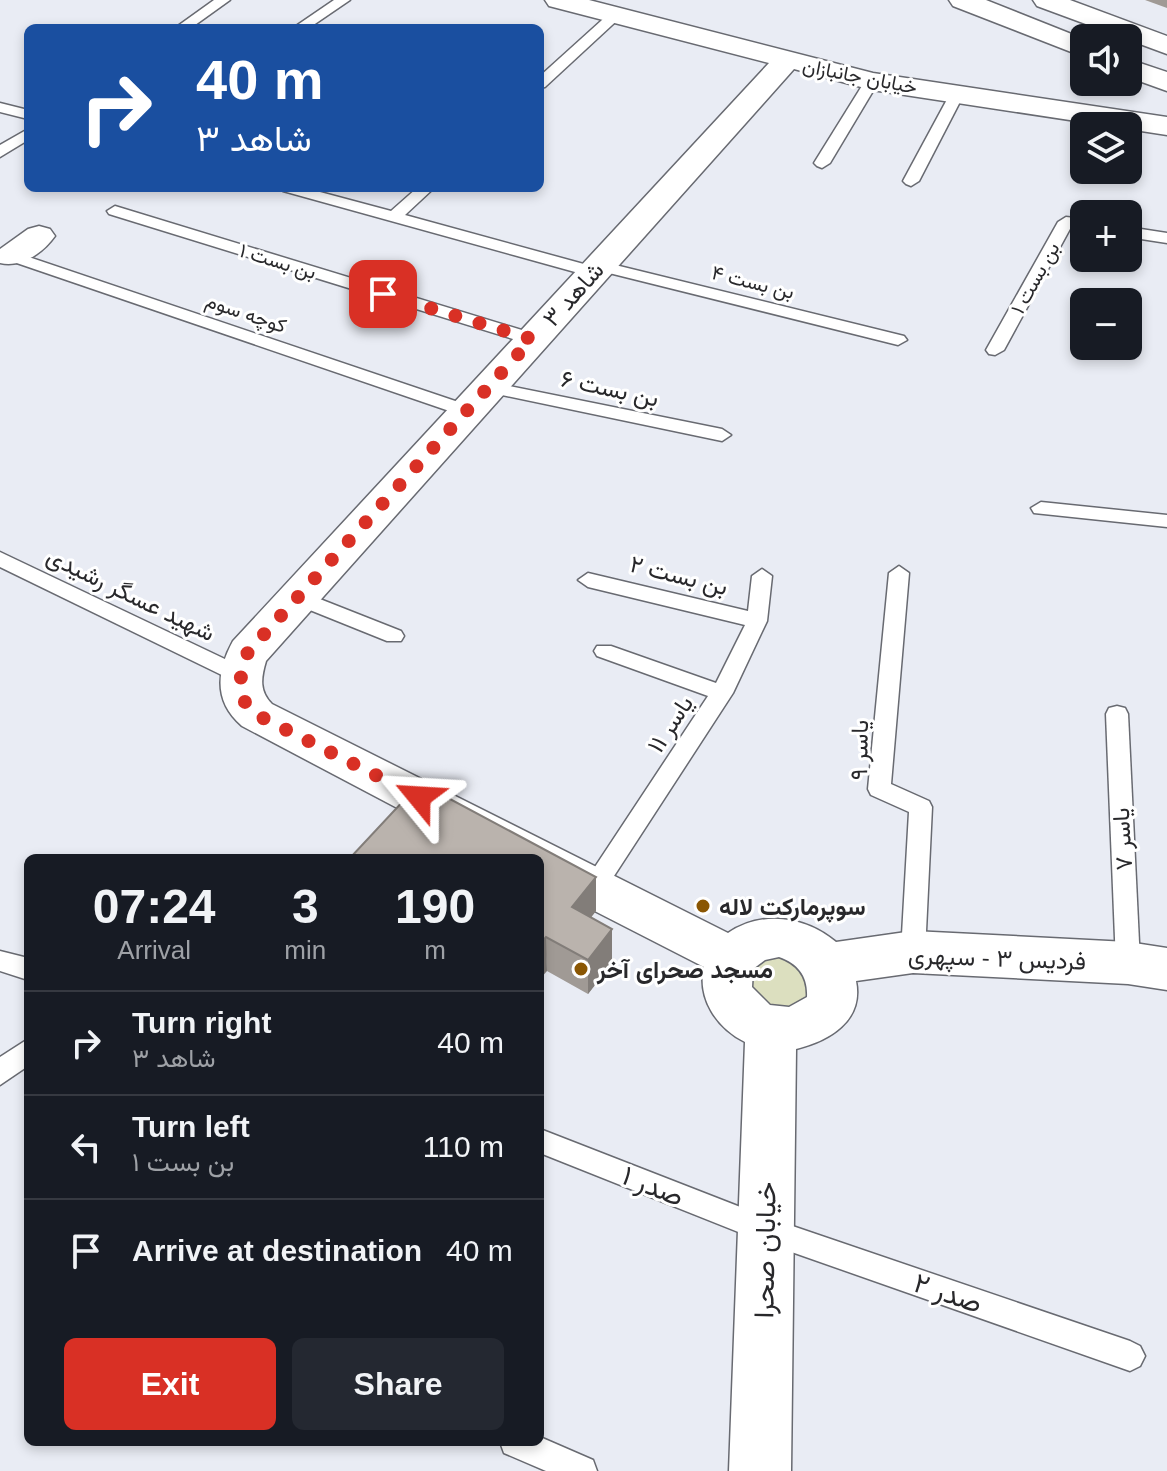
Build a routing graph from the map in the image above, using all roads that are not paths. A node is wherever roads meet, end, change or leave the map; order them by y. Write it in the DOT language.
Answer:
graph roads {
  1 [pos="223,0"];
  2 [pos="343,0"];
  3 [pos="558,0"];
  4 [pos="962,0"];
  5 [pos="1046,0"];
  6 [pos="617,14"];
  7 [pos="188,24"];
  8 [pos="306,24"];
  9 [pos="1070,43"];
  10 [pos="1167,46"];
  11 [pos="786,61"];
  12 [pos="1142,72"];
  13 [pos="544,80"];
  14 [pos="872,81"];
  15 [pos="1167,82"];
  16 [pos="957,94"];
  17 [pos="0,107"];
  18 [pos="24,114"];
  19 [pos="1167,126"];
  20 [pos="24,136"];
  21 [pos="0,152"];
  22 [pos="822,163"];
  23 [pos="911,181"];
  24 [pos="302,192"];
  25 [pos="422,192"];
  26 [pos="115,211"];
  27 [pos="393,218"];
  28 [pos="1070,222"];
  29 [pos="1142,234"];
  30 [pos="39,236"];
  31 [pos="1167,238"];
  32 [pos="11,256"];
  33 [pos="596,269"];
  34 [pos="532,339"];
  35 [pos="898,340"];
  36 [pos="995,350"];
  37 [pos="478,399"];
  38 [pos="722,435"];
  39 [pos="1041,508"];
  40 [pos="1167,521"];
  41 [pos="0,559"];
  42 [pos="899,573"];
  43 [pos="762,576"];
  44 [pos="588,580"];
  45 [pos="297,597"];
  46 [pos="757,621"];
  47 [pos="394,636"];
  48 [pos="604,651"];
  49 [pos="240,675"];
  50 [pos="722,693"];
  51 [pos="1117,714"];
  52 [pos="524,854"];
  53 [pos="544,863"];
  54 [pos="593,889"];
  55 [pos="913,952"];
  56 [pos="732,958"];
  57 [pos="0,961"];
  58 [pos="826,964"];
  59 [pos="1147,966"];
  60 [pos="24,968"];
  61 [pos="771,1028"];
  62 [pos="24,1053"];
  63 [pos="0,1073"];
  64 [pos="544,1143"];
  65 [pos="766,1230"];
  66 [pos="1130,1356"];
  67 [pos="524,1446"];
  68 [pos="582,1471"];
  69 [pos="760,1471"];
  1 -- 7 [label="lane"];
  2 -- 8 [label="lane"];
  3 -- 6 [label="street, خیابان جانبازان"];
  4 -- 9 [label="street"];
  5 -- 10 [label="street"];
  6 -- 11 [label="street, خیابان جانبازان"];
  6 -- 13 [label="lane"];
  11 -- 14 [label="street, خیابان جانبازان"];
  11 -- 33 [label="street, شاهد ۳"];
  12 -- 15 [label="street"];
  14 -- 16 [label="street, خیابان جانبازان"];
  14 -- 22 [label="lane"];
  16 -- 19 [label="street, خیابان جانبازان"];
  16 -- 23 [label="lane"];
  17 -- 18 [label="lane"];
  20 -- 21 [label="lane"];
  24 -- 27 [label="lane, بن بست ۴"];
  25 -- 27 [label="lane"];
  26 -- 34 [label="lane, بن بست ۱"];
  27 -- 33 [label="lane, بن بست ۴"];
  28 -- 36 [label="lane, بن بست ۱"];
  29 -- 31 [label="lane"];
  30 -- 32 [label="street"];
  32 -- 37 [label="lane, کوچه سوم"];
  33 -- 34 [label="street, شاهد ۳"];
  33 -- 35 [label="lane, بن بست ۴"];
  34 -- 37 [label="street, شاهد ۳"];
  37 -- 38 [label="lane, بن بست ۶"];
  37 -- 45 [label="street, شاهد ۳"];
  39 -- 40 [label="lane"];
  41 -- 49 [label="lane, شهید عسگر رشیدی"];
  42 -- 55 [label="lane, یاسر ۹"];
  43 -- 46 [label="lane, یاسر ۱۱"];
  44 -- 46 [label="lane, بن بست ۲"];
  45 -- 47 [label="lane"];
  45 -- 49 [label="street, شاهد ۳"];
  46 -- 50 [label="lane, یاسر ۱۱"];
  48 -- 50 [label="lane"];
  49 -- 52 [label="street"];
  50 -- 54 [label="lane, یاسر ۱۱"];
  51 -- 59 [label="lane, یاسر ۷"];
  53 -- 54 [label="street"];
  54 -- 56 [label="street"];
  55 -- 58 [label="street, فردیس ۳ - سپهری"];
  55 -- 59 [label="street, فردیس ۳ - سپهری"];
  56 -- 58 [label="street"];
  56 -- 61 [label="street"];
  57 -- 60 [label="lane"];
  58 -- 61 [label="street"];
  61 -- 65 [label="street, خیابان صحرا"];
  62 -- 63 [label="lane"];
  64 -- 65 [label="lane, صدر ۱"];
  65 -- 66 [label="lane, صدر ۲"];
  65 -- 69 [label="street, خیابان صحرا"];
  67 -- 68 [label="lane"];
}
